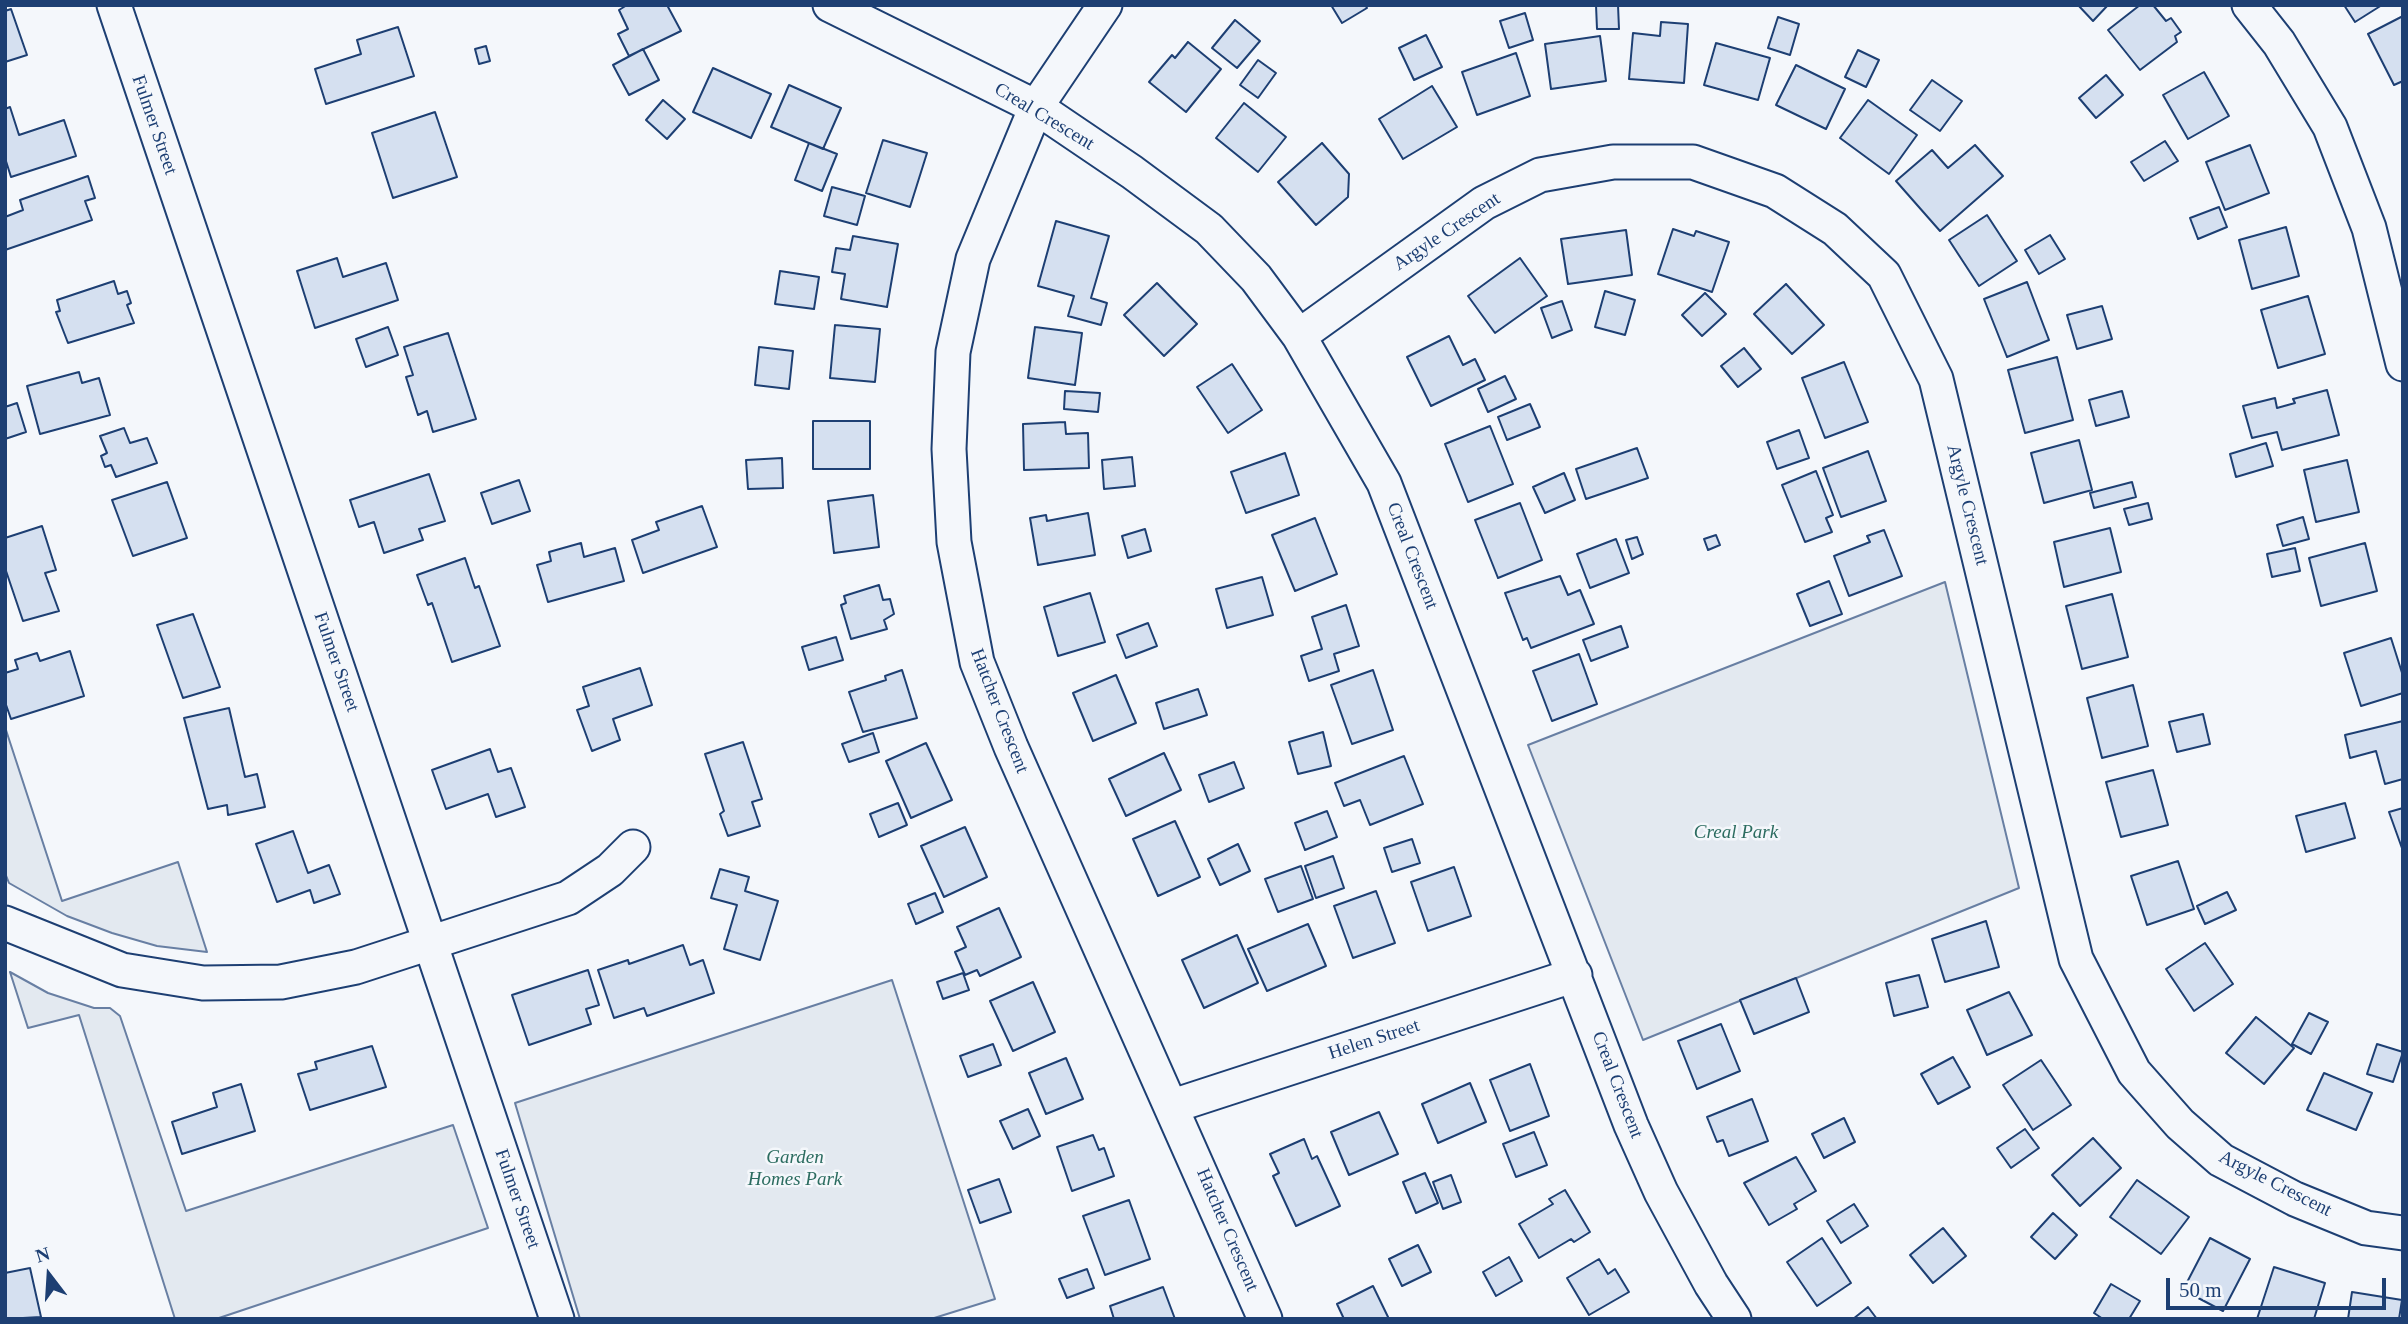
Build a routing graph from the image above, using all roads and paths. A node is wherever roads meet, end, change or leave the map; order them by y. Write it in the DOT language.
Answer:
graph roads {
  1 [pos="114,5"];
  2 [pos="830,5"];
  3 [pos="1105,5"];
  4 [pos="2249,5"];
  5 [pos="1035,107"];
  6 [pos="1300,337"];
  7 [pos="2403,364"];
  8 [pos="633,847"];
  9 [pos="5,923"];
  10 [pos="430,942"];
  11 [pos="1574,975"];
  12 [pos="1173,1106"];
  13 [pos="2403,1233"];
  14 [pos="557,1319"];
  15 [pos="1265,1319"];
  16 [pos="1734,1319"];
  1 -- 10 [label="street, Fulmer Street"];
  2 -- 5 [label="street, Creal Crescent"];
  3 -- 5 [label="street, Hatcher Crescent"];
  4 -- 7 [label="street"];
  5 -- 6 [label="street, Creal Crescent"];
  5 -- 12 [label="street, Hatcher Crescent"];
  6 -- 11 [label="street, Creal Crescent"];
  6 -- 13 [label="street, Argyle Crescent"];
  8 -- 10 [label="street"];
  9 -- 10 [label="street"];
  10 -- 14 [label="street, Fulmer Street"];
  11 -- 12 [label="street, Helen Street"];
  11 -- 16 [label="street, Creal Crescent"];
  12 -- 15 [label="street, Hatcher Crescent"];
}
